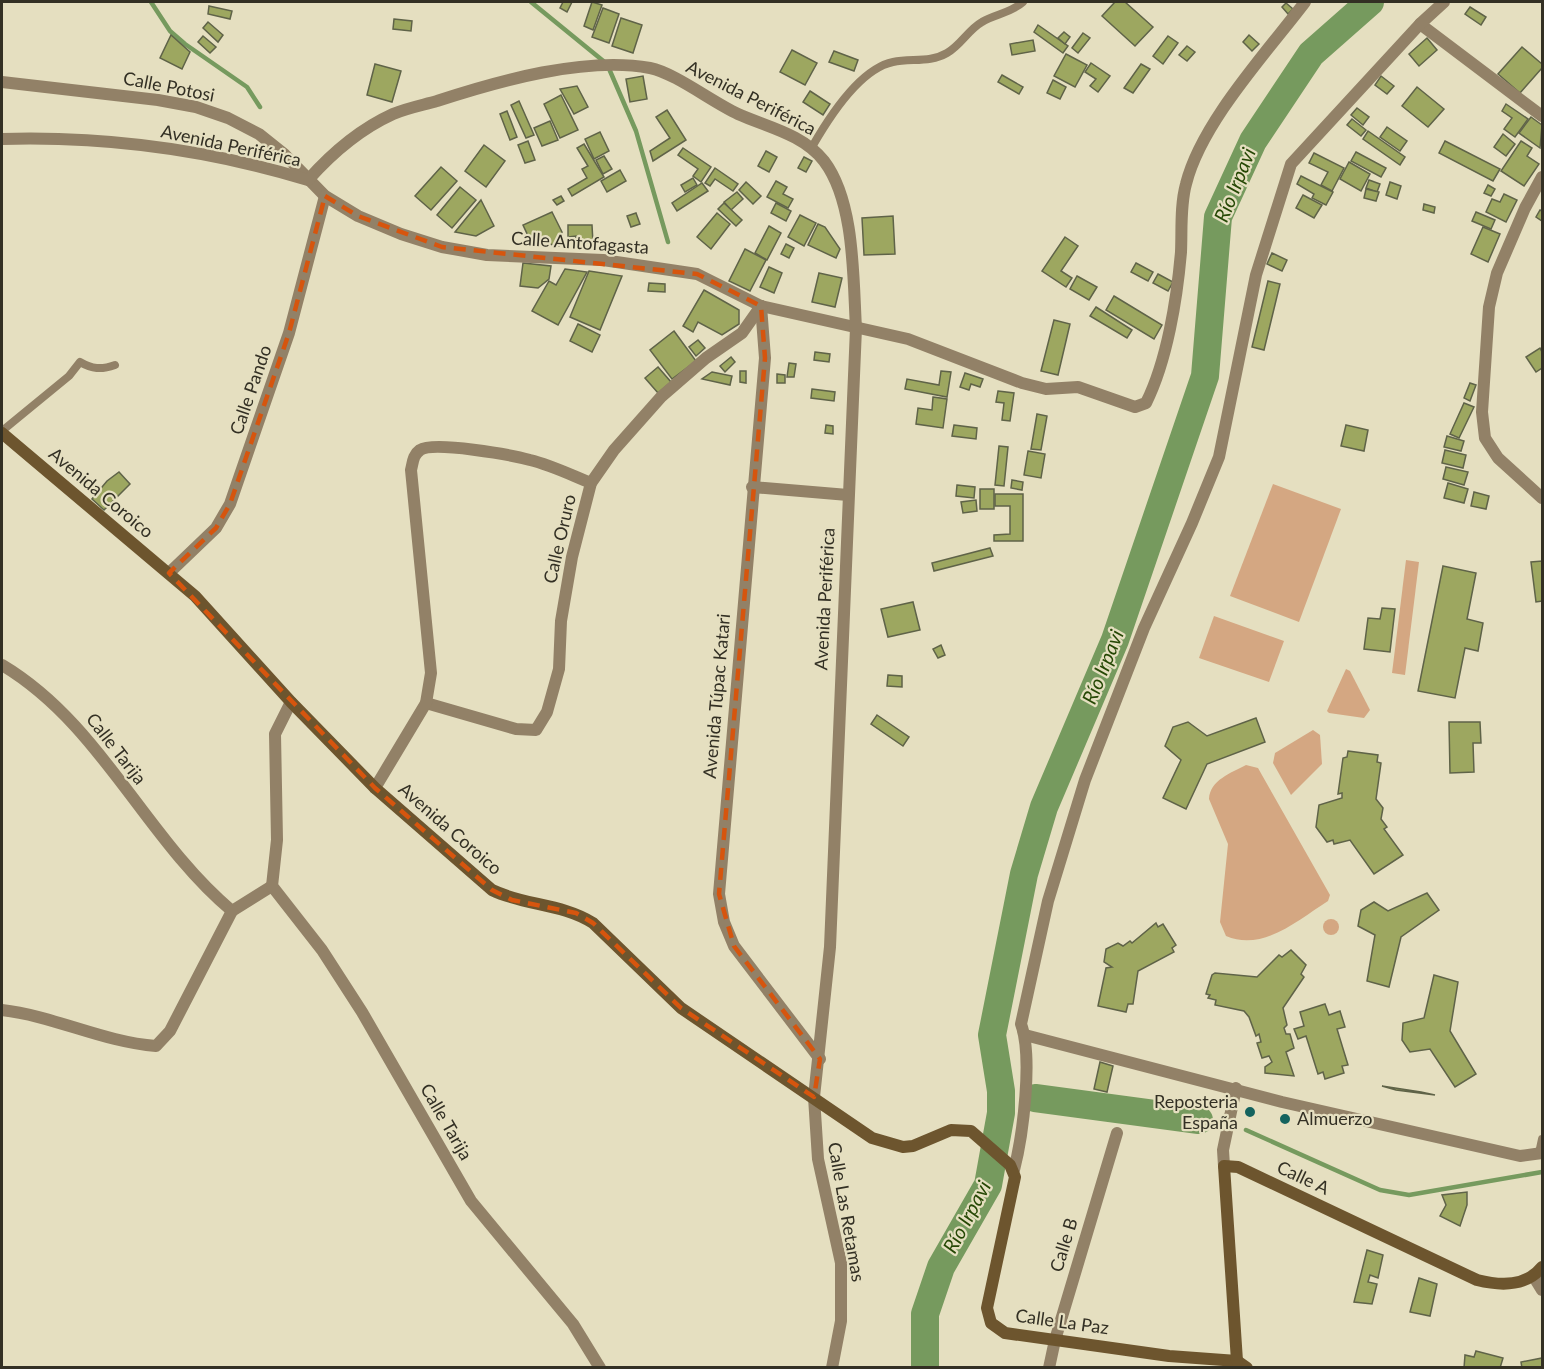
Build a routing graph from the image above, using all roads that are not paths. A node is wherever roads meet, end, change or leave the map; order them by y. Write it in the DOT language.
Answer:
graph roads {
  1 [pos="1023,2"];
  2 [pos="1305,2"];
  3 [pos="1444,2"];
  4 [pos="1420,24"];
  5 [pos="2,82"];
  6 [pos="1542,116"];
  7 [pos="2,139"];
  8 [pos="812,147"];
  9 [pos="1542,177"];
  10 [pos="308,180"];
  11 [pos="326,196"];
  12 [pos="761,306"];
  13 [pos="856,328"];
  14 [pos="115,365"];
  15 [pos="2,432"];
  16 [pos="591,483"];
  17 [pos="752,487"];
  18 [pos="848,495"];
  19 [pos="1542,498"];
  20 [pos="169,573"];
  21 [pos="2,665"];
  22 [pos="291,702"];
  23 [pos="426,703"];
  24 [pos="375,788"];
  25 [pos="272,886"];
  26 [pos="232,911"];
  27 [pos="2,1010"];
  28 [pos="1025,1035"];
  29 [pos="820,1059"];
  30 [pos="1236,1088"];
  31 [pos="814,1097"];
  32 [pos="1117,1133"];
  33 [pos="1542,1139"];
  34 [pos="1541,1153"];
  35 [pos="1010,1166"];
  36 [pos="1224,1166"];
  37 [pos="1542,1267"];
  38 [pos="1534,1277"];
  39 [pos="1542,1290"];
  40 [pos="1055,1340"];
  41 [pos="1169,1362"];
  42 [pos="1242,1364"];
  43 [pos="600,1368"];
  44 [pos="832,1368"];
  45 [pos="1049,1368"];
  1 -- 8 [label="lane"];
  2 -- 13 [label="street, Calle Antofagasta"];
  3 -- 4 [label="street"];
  4 -- 6 [label="street"];
  4 -- 28 [label="street"];
  5 -- 10 [label="street, Calle Potosi"];
  7 -- 10 [label="street, Avenida Periférica"];
  8 -- 10 [label="street, Avenida Periférica"];
  8 -- 13 [label="street, Avenida Periférica"];
  9 -- 19 [label="street"];
  10 -- 11 [label="street, Calle Antofagasta"];
  11 -- 12 [label="street, Calle Antofagasta"];
  11 -- 20 [label="street, Calle Pando"];
  12 -- 13 [label="street, Calle Antofagasta"];
  12 -- 16 [label="street, Calle Oruro"];
  12 -- 17 [label="street, Avenida Túpac Katari"];
  13 -- 18 [label="street, Avenida Periférica"];
  14 -- 15 [label="lane"];
  15 -- 20 [label="main road, Avenida Coroico"];
  16 -- 23 [label="street, Calle Oruro"];
  16 -- 23 [label="street"];
  17 -- 18 [label="street"];
  17 -- 29 [label="street, Avenida Túpac Katari"];
  18 -- 29 [label="street, Avenida Periférica"];
  20 -- 22 [label="main road, Avenida Coroico"];
  21 -- 26 [label="street, Calle Tarija"];
  22 -- 24 [label="main road, Avenida Coroico"];
  22 -- 25 [label="street"];
  23 -- 24 [label="street"];
  24 -- 31 [label="main road, Avenida Coroico"];
  25 -- 26 [label="street"];
  25 -- 43 [label="street, Calle Tarija"];
  26 -- 27 [label="street"];
  28 -- 30 [label="street"];
  28 -- 35 [label="street"];
  29 -- 31 [label="street, Avenida Periférica"];
  30 -- 34 [label="street"];
  30 -- 36 [label="street"];
  31 -- 35 [label="main road, Avenida Coroico"];
  31 -- 44 [label="street, Calle Las Retamas"];
  32 -- 40 [label="street, Calle B"];
  33 -- 34 [label="lane"];
  35 -- 40 [label="main road, Calle La Paz"];
  36 -- 38 [label="main road, Calle A"];
  36 -- 42 [label="main road"];
  37 -- 38 [label="main road"];
  38 -- 39 [label="street"];
  40 -- 41 [label="main road, Calle La Paz"];
  40 -- 45 [label="street, Calle B"];
  41 -- 42 [label="main road, Calle La Paz"];
}
